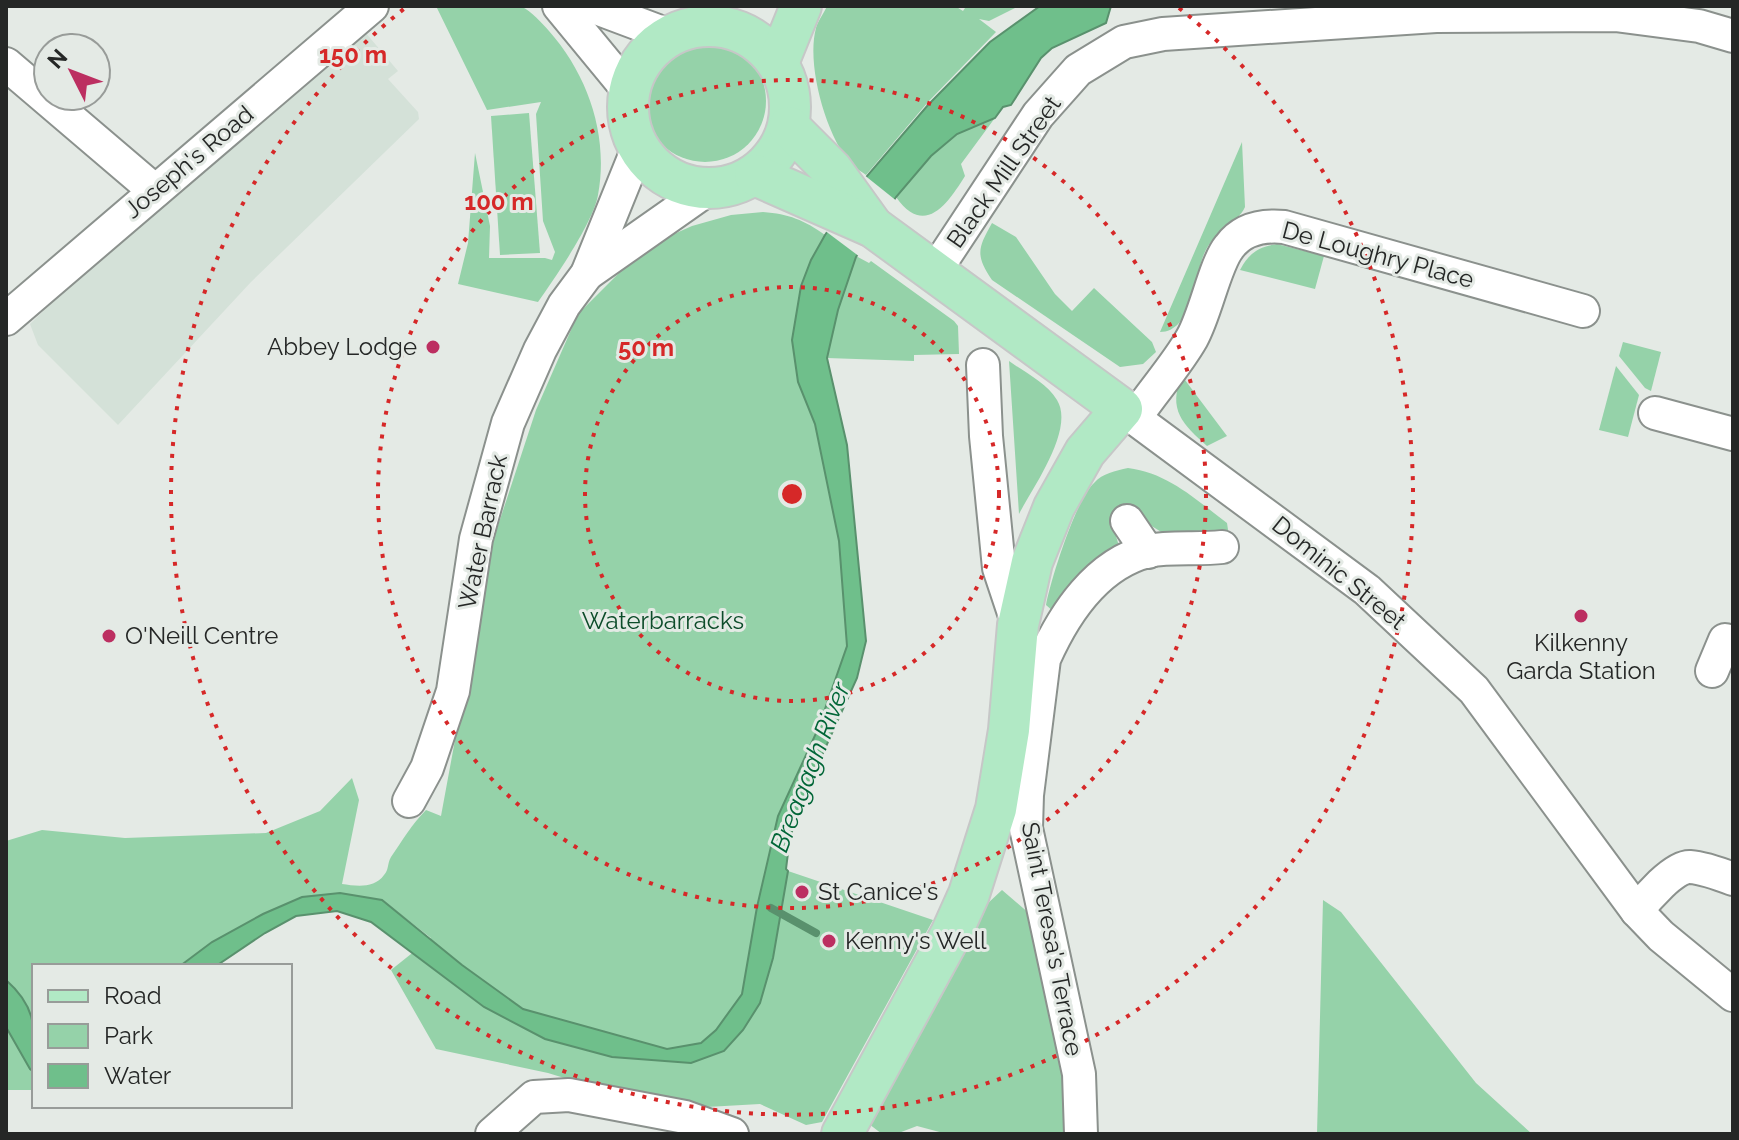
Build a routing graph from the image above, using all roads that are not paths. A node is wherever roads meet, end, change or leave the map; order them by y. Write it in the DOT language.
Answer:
graph roads {
  1 [pos="372,6"];
  2 [pos="559,6"];
  3 [pos="591,6"];
  4 [pos="801,6"];
  5 [pos="1436,11"];
  6 [pos="1494,11"];
  7 [pos="731,16"];
  8 [pos="671,36"];
  9 [pos="1733,36"];
  10 [pos="778,63"];
  11 [pos="6,64"];
  12 [pos="629,91"];
  13 [pos="789,127"];
  14 [pos="638,148"];
  15 [pos="755,175"];
  16 [pos="708,189"];
  17 [pos="155,191"];
  18 [pos="831,193"];
  19 [pos="935,271"];
  20 [pos="587,274"];
  21 [pos="1583,311"];
  22 [pos="6,319"];
  23 [pos="983,365"];
  24 [pos="1129,413"];
  25 [pos="1655,413"];
  26 [pos="1733,434"];
  27 [pos="1127,521"];
  28 [pos="1222,547"];
  29 [pos="1148,552"];
  30 [pos="1018,625"];
  31 [pos="1733,642"];
  32 [pos="1712,671"];
  33 [pos="409,801"];
  34 [pos="1733,879"];
  35 [pos="1637,911"];
  36 [pos="1733,995"];
  37 [pos="492,1134"];
  38 [pos="732,1134"];
  39 [pos="842,1134"];
  40 [pos="1081,1134"];
  1 -- 17 [label="street, Joseph's Road"];
  2 -- 12 [label="street"];
  3 -- 8 [label="street"];
  4 -- 10 [label="main road"];
  5 -- 6 [label="street, Black Mill Street"];
  5 -- 19 [label="street, Black Mill Street"];
  6 -- 9 [label="street, Black Mill Street"];
  7 -- 8 [label="main road"];
  7 -- 10 [label="main road"];
  8 -- 12 [label="main road"];
  10 -- 13 [label="main road"];
  11 -- 17 [label="street"];
  12 -- 14 [label="main road"];
  13 -- 15 [label="main road"];
  13 -- 18 [label="main road, Dominic Street"];
  14 -- 16 [label="main road"];
  14 -- 20 [label="street, Water Barrack"];
  15 -- 16 [label="main road"];
  15 -- 18 [label="main road, Dominic Street"];
  16 -- 20 [label="street, Water Barrack"];
  17 -- 22 [label="street, Joseph's Road"];
  18 -- 19 [label="main road, Dominic Street"];
  19 -- 24 [label="main road, Dominic Street"];
  20 -- 33 [label="street, Water Barrack"];
  21 -- 24 [label="street, De Loughry Place"];
  23 -- 30 [label="street"];
  24 -- 30 [label="main road"];
  24 -- 35 [label="street, Dominic Street"];
  25 -- 26 [label="street"];
  27 -- 29 [label="street"];
  28 -- 29 [label="street, Saint Teresa's Terrace"];
  29 -- 40 [label="street, Saint Teresa's Terrace"];
  30 -- 39 [label="main road"];
  31 -- 32 [label="street"];
  34 -- 35 [label="street"];
  35 -- 36 [label="street, Dominic Street"];
  37 -- 38 [label="street"];
}
